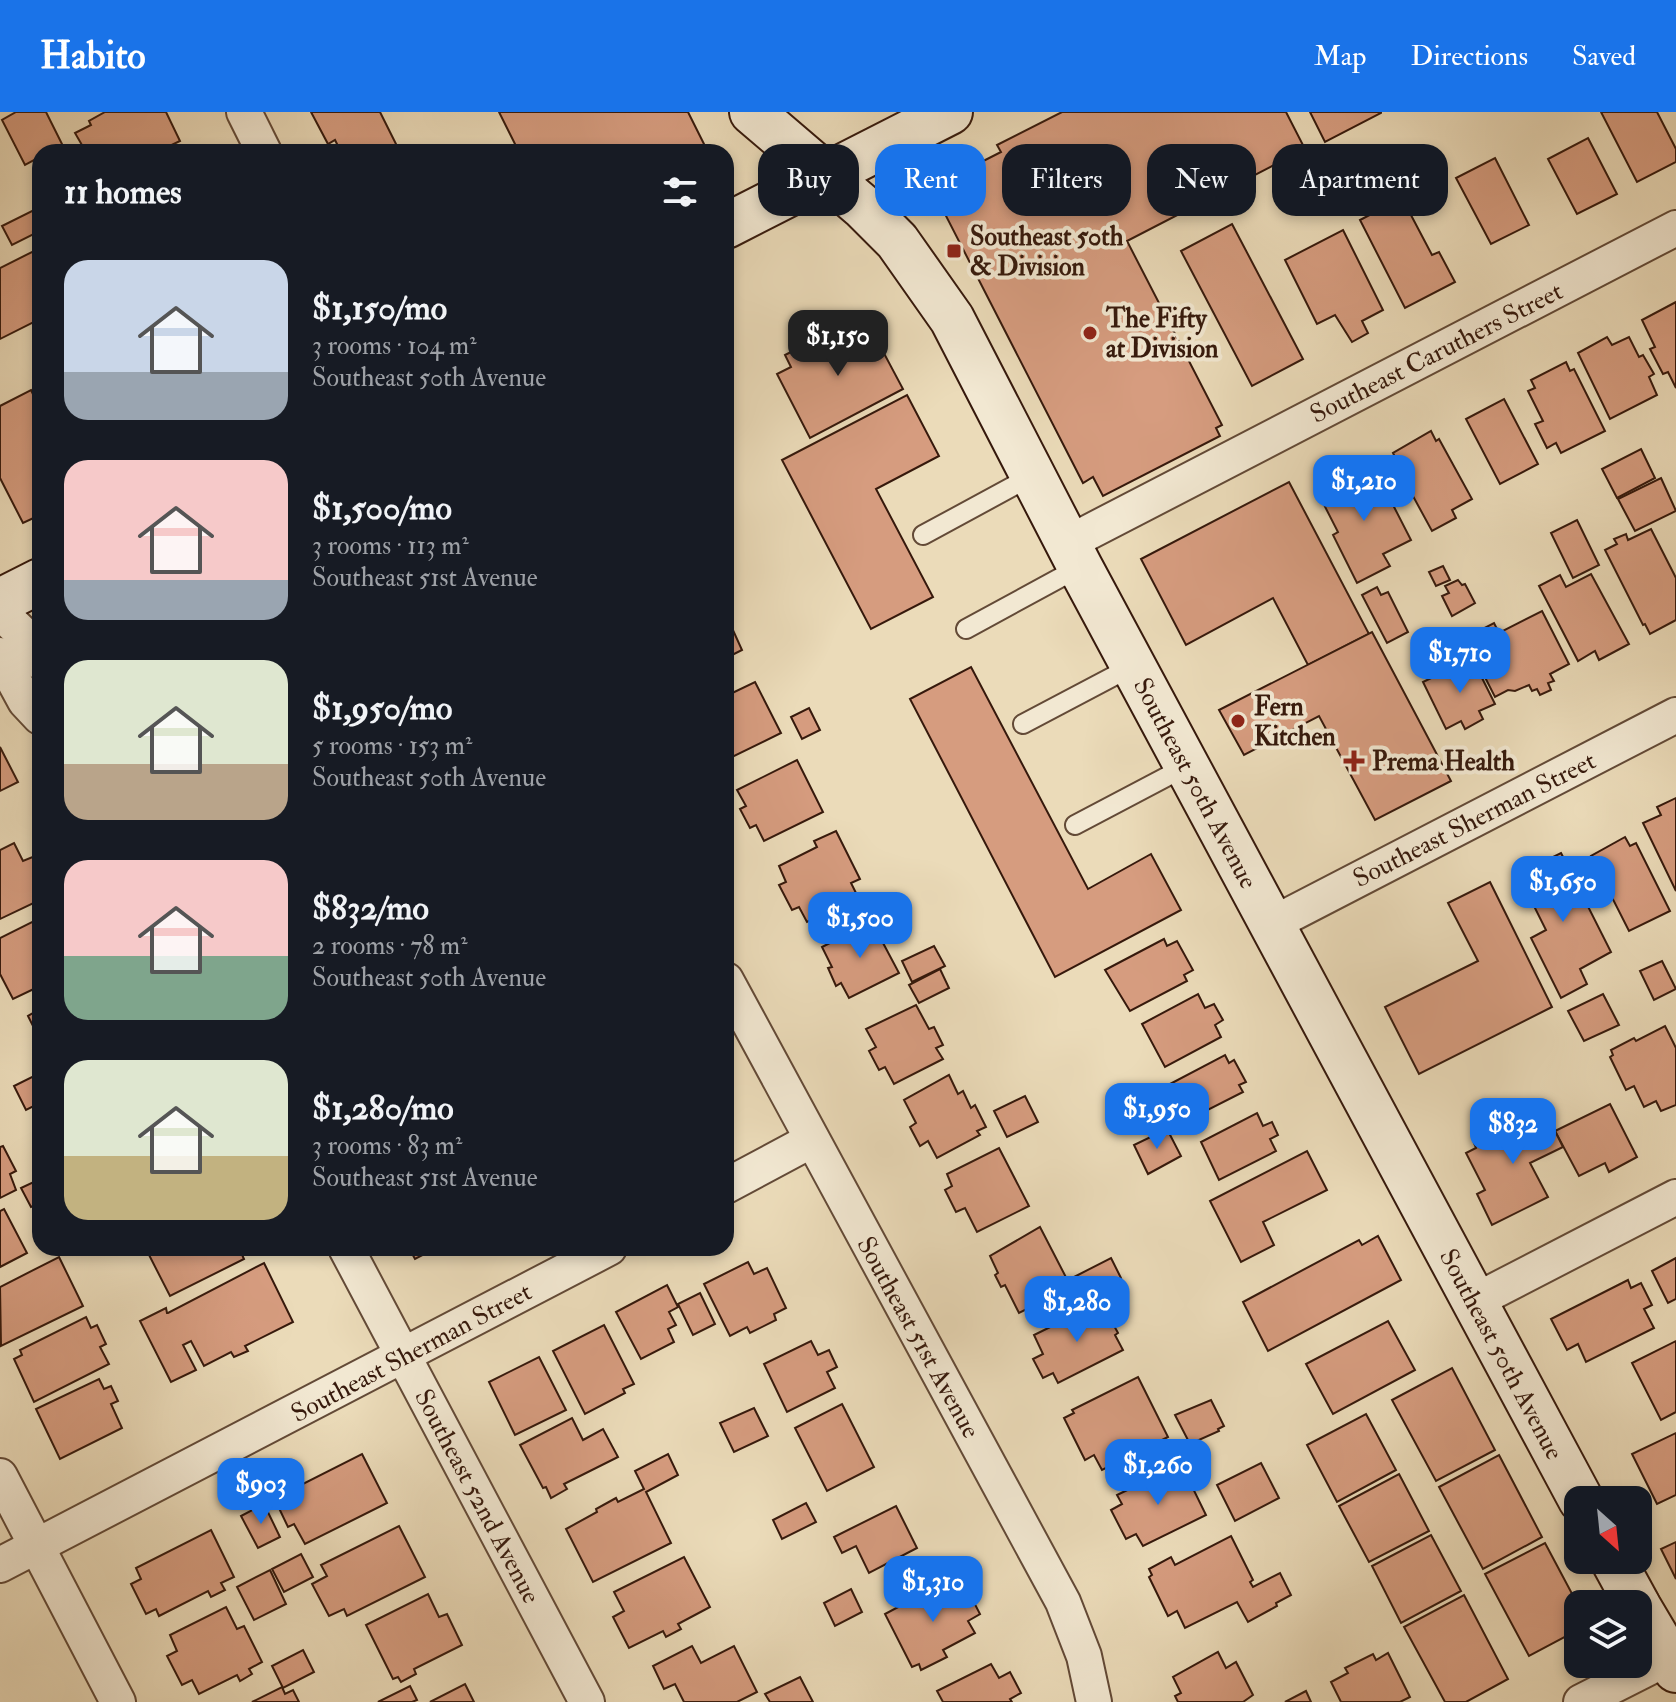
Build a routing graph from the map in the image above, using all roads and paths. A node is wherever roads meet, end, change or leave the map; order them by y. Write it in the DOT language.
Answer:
graph roads {
  1 [pos="244,112"];
  2 [pos="752,112"];
  3 [pos="950,112"];
  4 [pos="260,144"];
  5 [pos="790,144"];
  6 [pos="859,158"];
  7 [pos="859,205"];
  8 [pos="758,209"];
  9 [pos="734,222"];
  10 [pos="1676,228"];
  11 [pos="1032,476"];
  12 [pos="923,535"];
  13 [pos="1074,555"];
  14 [pos="32,585"];
  15 [pos="0,601"];
  16 [pos="0,612"];
  17 [pos="966,629"];
  18 [pos="32,647"];
  19 [pos="0,655"];
  20 [pos="1133,666"];
  21 [pos="32,708"];
  22 [pos="1676,715"];
  23 [pos="1023,724"];
  24 [pos="1187,766"];
  25 [pos="1075,825"];
  26 [pos="1272,924"];
  27 [pos="734,995"];
  28 [pos="812,1140"];
  29 [pos="734,1182"];
  30 [pos="1676,1197"];
  31 [pos="350,1256"];
  32 [pos="594,1256"];
  33 [pos="1473,1302"];
  34 [pos="404,1356"];
  35 [pos="0,1476"];
  36 [pos="1573,1486"];
  37 [pos="38,1545"];
  38 [pos="0,1565"];
  39 [pos="1652,1628"];
  40 [pos="1674,1661"];
  41 [pos="118,1702"];
  42 [pos="587,1702"];
  43 [pos="1094,1702"];
  44 [pos="1581,1702"];
  1 -- 4 [label="street"];
  2 -- 5 [label="main road, Southeast 50th Avenue"];
  3 -- 6 [label="main road"];
  7 -- 11 [label="main road, Southeast 50th Avenue"];
  8 -- 9 [label="main road"];
  10 -- 13 [label="street, Southeast Caruthers Street"];
  11 -- 12 [label="lane"];
  11 -- 13 [label="main road, Southeast 50th Avenue"];
  13 -- 17 [label="lane"];
  13 -- 20 [label="main road, Southeast 50th Avenue"];
  14 -- 15 [label="main road"];
  16 -- 18 [label="street"];
  19 -- 21 [label="street"];
  20 -- 23 [label="lane"];
  20 -- 24 [label="main road, Southeast 50th Avenue"];
  22 -- 26 [label="street, Southeast Sherman Street"];
  24 -- 25 [label="lane"];
  24 -- 26 [label="main road, Southeast 50th Avenue"];
  26 -- 33 [label="main road, Southeast 50th Avenue"];
  27 -- 28 [label="street, Southeast 51st Avenue"];
  28 -- 29 [label="street"];
  28 -- 43 [label="street, Southeast 51st Avenue"];
  30 -- 33 [label="street"];
  31 -- 34 [label="street, Southeast 52nd Avenue"];
  32 -- 34 [label="street, Southeast Sherman Street"];
  33 -- 36 [label="main road, Southeast 50th Avenue"];
  34 -- 37 [label="street, Southeast Sherman Street"];
  34 -- 42 [label="street, Southeast 52nd Avenue"];
  35 -- 37 [label="street"];
  37 -- 38 [label="street, Southeast Sherman Street"];
  37 -- 41 [label="street"];
  39 -- 40 [label="main road"];
  40 -- 44 [label="street"];
}
